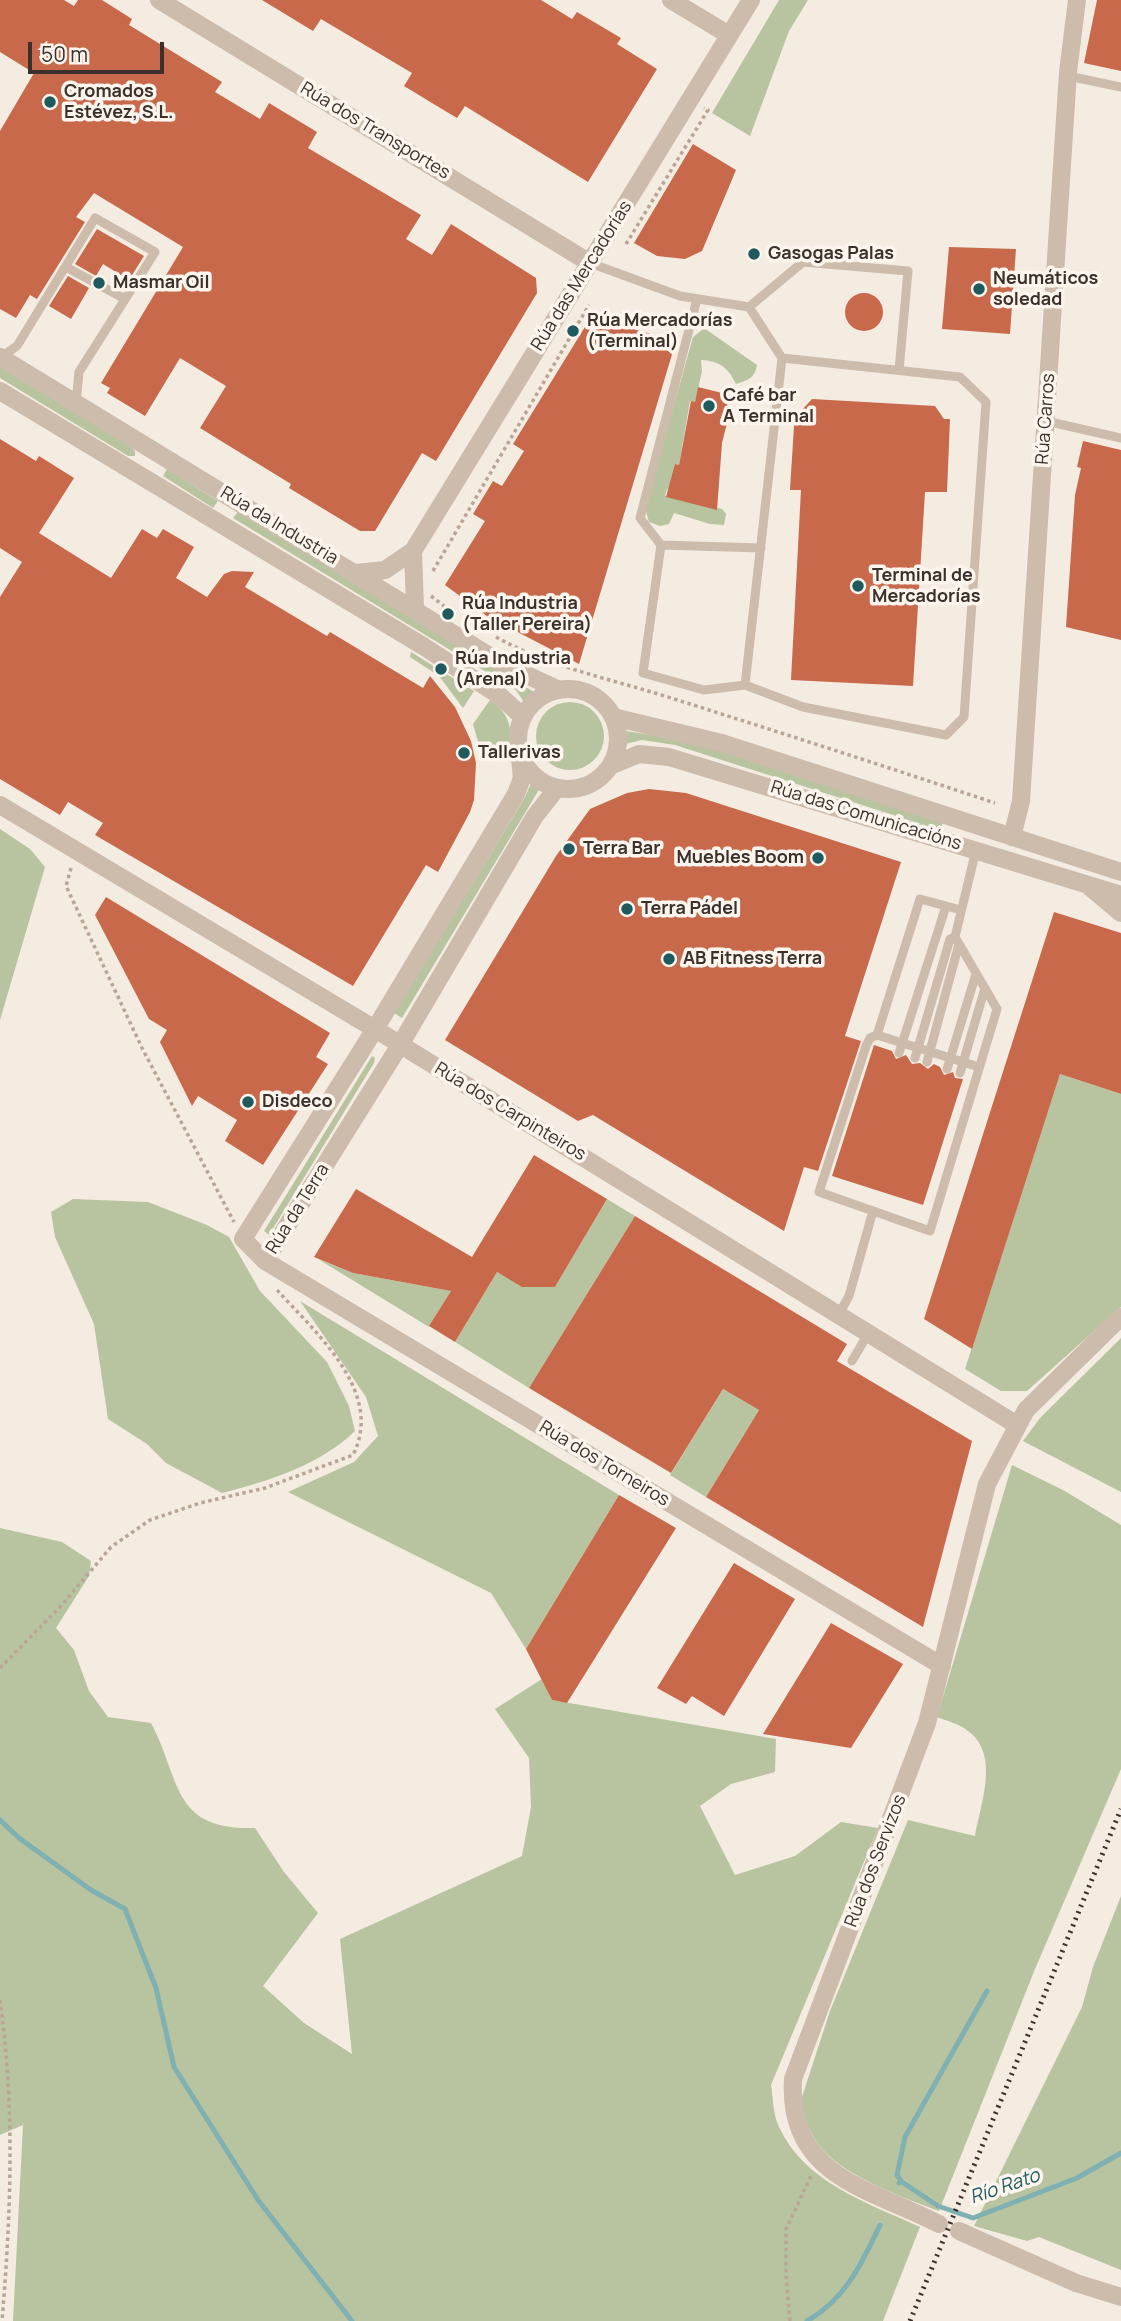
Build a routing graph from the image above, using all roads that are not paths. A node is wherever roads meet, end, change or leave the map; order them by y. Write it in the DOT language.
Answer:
graph roads {
  1 [pos="159,0"];
  2 [pos="671,0"];
  3 [pos="751,0"];
  4 [pos="1077,0"];
  5 [pos="729,35"];
  6 [pos="1068,76"];
  7 [pos="1121,87"];
  8 [pos="590,262"];
  9 [pos="66,267"];
  10 [pos="125,299"];
  11 [pos="697,299"];
  12 [pos="749,307"];
  13 [pos="0,357"];
  14 [pos="782,358"];
  15 [pos="899,370"];
  16 [pos="0,391"];
  17 [pos="76,403"];
  18 [pos="1046,421"];
  19 [pos="1121,438"];
  20 [pos="154,450"];
  21 [pos="138,474"];
  22 [pos="232,497"];
  23 [pos="217,522"];
  24 [pos="660,545"];
  25 [pos="761,548"];
  26 [pos="413,551"];
  27 [pos="356,573"];
  28 [pos="415,608"];
  29 [pos="745,685"];
  30 [pos="559,690"];
  31 [pos="523,717"];
  32 [pos="613,717"];
  33 [pos="519,749"];
  34 [pos="610,766"];
  35 [pos="557,788"];
  36 [pos="0,805"];
  37 [pos="1012,837"];
  38 [pos="976,850"];
  39 [pos="1072,857"];
  40 [pos="1121,858"];
  41 [pos="1121,872"];
  42 [pos="1088,885"];
  43 [pos="1121,895"];
  44 [pos="946,906"];
  45 [pos="961,910"];
  46 [pos="1121,913"];
  47 [pos="957,941"];
  48 [pos="976,974"];
  49 [pos="985,988"];
  50 [pos="375,1029"];
  51 [pos="877,1035"];
  52 [pos="400,1045"];
  53 [pos="901,1049"];
  54 [pos="916,1053"];
  55 [pos="928,1057"];
  56 [pos="950,1058"];
  57 [pos="964,1062"];
  58 [pos="979,1068"];
  59 [pos="947,1069"];
  60 [pos="960,1073"];
  61 [pos="873,1211"];
  62 [pos="265,1261"];
  63 [pos="839,1314"];
  64 [pos="1121,1317"];
  65 [pos="869,1332"];
  66 [pos="852,1361"];
  67 [pos="1017,1425"];
  68 [pos="942,1666"];
  69 [pos="939,2224"];
  70 [pos="959,2231"];
  71 [pos="1121,2297"];
  1 -- 8 [label="street, Rúa dos Transportes"];
  2 -- 5 [label="street"];
  3 -- 5 [label="street, Rúa das Mercadorías"];
  4 -- 6 [label="street, Rúa Carros"];
  5 -- 8 [label="street, Rúa das Mercadorías"];
  6 -- 7 [label="lane"];
  6 -- 18 [label="street, Rúa Carros"];
  8 -- 11 [label="lane"];
  8 -- 26 [label="street, Rúa das Mercadorías"];
  9 -- 10 [label="lane"];
  9 -- 10 [label="lane"];
  9 -- 13 [label="lane"];
  10 -- 17 [label="lane"];
  11 -- 12 [label="lane"];
  11 -- 24 [label="lane"];
  12 -- 14 [label="lane"];
  12 -- 15 [label="lane"];
  13 -- 17 [label="street, Rúa da Industria"];
  14 -- 15 [label="lane"];
  14 -- 25 [label="lane"];
  15 -- 29 [label="lane"];
  16 -- 21 [label="street, Rúa da Industria"];
  17 -- 20 [label="street, Rúa da Industria"];
  18 -- 19 [label="lane"];
  18 -- 37 [label="street, Rúa Carros"];
  20 -- 21 [label="street"];
  20 -- 22 [label="street, Rúa da Industria"];
  21 -- 23 [label="street, Rúa da Industria"];
  22 -- 23 [label="street"];
  22 -- 27 [label="street, Rúa da Industria"];
  23 -- 31 [label="street, Rúa da Industria"];
  24 -- 25 [label="lane"];
  24 -- 29 [label="lane"];
  25 -- 29 [label="lane"];
  26 -- 27 [label="street, Rúa das Mercadorías"];
  26 -- 28 [label="street"];
  27 -- 28 [label="street, Rúa da Industria"];
  28 -- 30 [label="street, Rúa da Industria"];
  30 -- 31 [label="street"];
  30 -- 32 [label="street, Rúa das Comunicacións"];
  31 -- 33 [label="street"];
  32 -- 34 [label="street"];
  32 -- 37 [label="street, Rúa das Comunicacións"];
  33 -- 35 [label="street"];
  33 -- 50 [label="street, Rúa da Terra"];
  34 -- 35 [label="street, Rúa das Comunicacións"];
  34 -- 38 [label="street, Rúa das Comunicacións"];
  35 -- 52 [label="street, Rúa da Terra"];
  36 -- 50 [label="street, Rúa dos Carpinteiros"];
  37 -- 39 [label="street, Rúa das Comunicacións"];
  38 -- 42 [label="street, Rúa das Comunicacións"];
  38 -- 45 [label="lane"];
  39 -- 40 [label="street"];
  39 -- 41 [label="street, Rúa das Comunicacións"];
  42 -- 43 [label="street, Rúa das Comunicacións"];
  42 -- 46 [label="street"];
  44 -- 45 [label="lane"];
  44 -- 51 [label="lane"];
  44 -- 53 [label="lane"];
  45 -- 47 [label="lane"];
  47 -- 48 [label="lane"];
  47 -- 54 [label="lane"];
  47 -- 55 [label="lane"];
  48 -- 49 [label="lane"];
  48 -- 56 [label="lane"];
  49 -- 57 [label="lane"];
  49 -- 58 [label="lane"];
  50 -- 52 [label="street, Rúa dos Carpinteiros"];
  50 -- 62 [label="street, Rúa da Terra"];
  51 -- 53 [label="lane"];
  51 -- 61 [label="lane"];
  52 -- 62 [label="street, Rúa da Terra"];
  52 -- 63 [label="street, Rúa dos Carpinteiros"];
  53 -- 54 [label="lane"];
  54 -- 55 [label="lane"];
  55 -- 56 [label="lane"];
  56 -- 57 [label="lane"];
  56 -- 59 [label="lane"];
  57 -- 58 [label="lane"];
  57 -- 60 [label="lane"];
  58 -- 61 [label="lane"];
  61 -- 63 [label="lane"];
  62 -- 68 [label="street, Rúa dos Torneiros"];
  63 -- 65 [label="street, Rúa dos Carpinteiros"];
  64 -- 67 [label="street, Rúa dos Servizos"];
  65 -- 66 [label="lane"];
  65 -- 67 [label="street, Rúa dos Carpinteiros"];
  67 -- 68 [label="street, Rúa dos Servizos"];
  68 -- 69 [label="street, Rúa dos Servizos"];
  70 -- 71 [label="street"];
}
